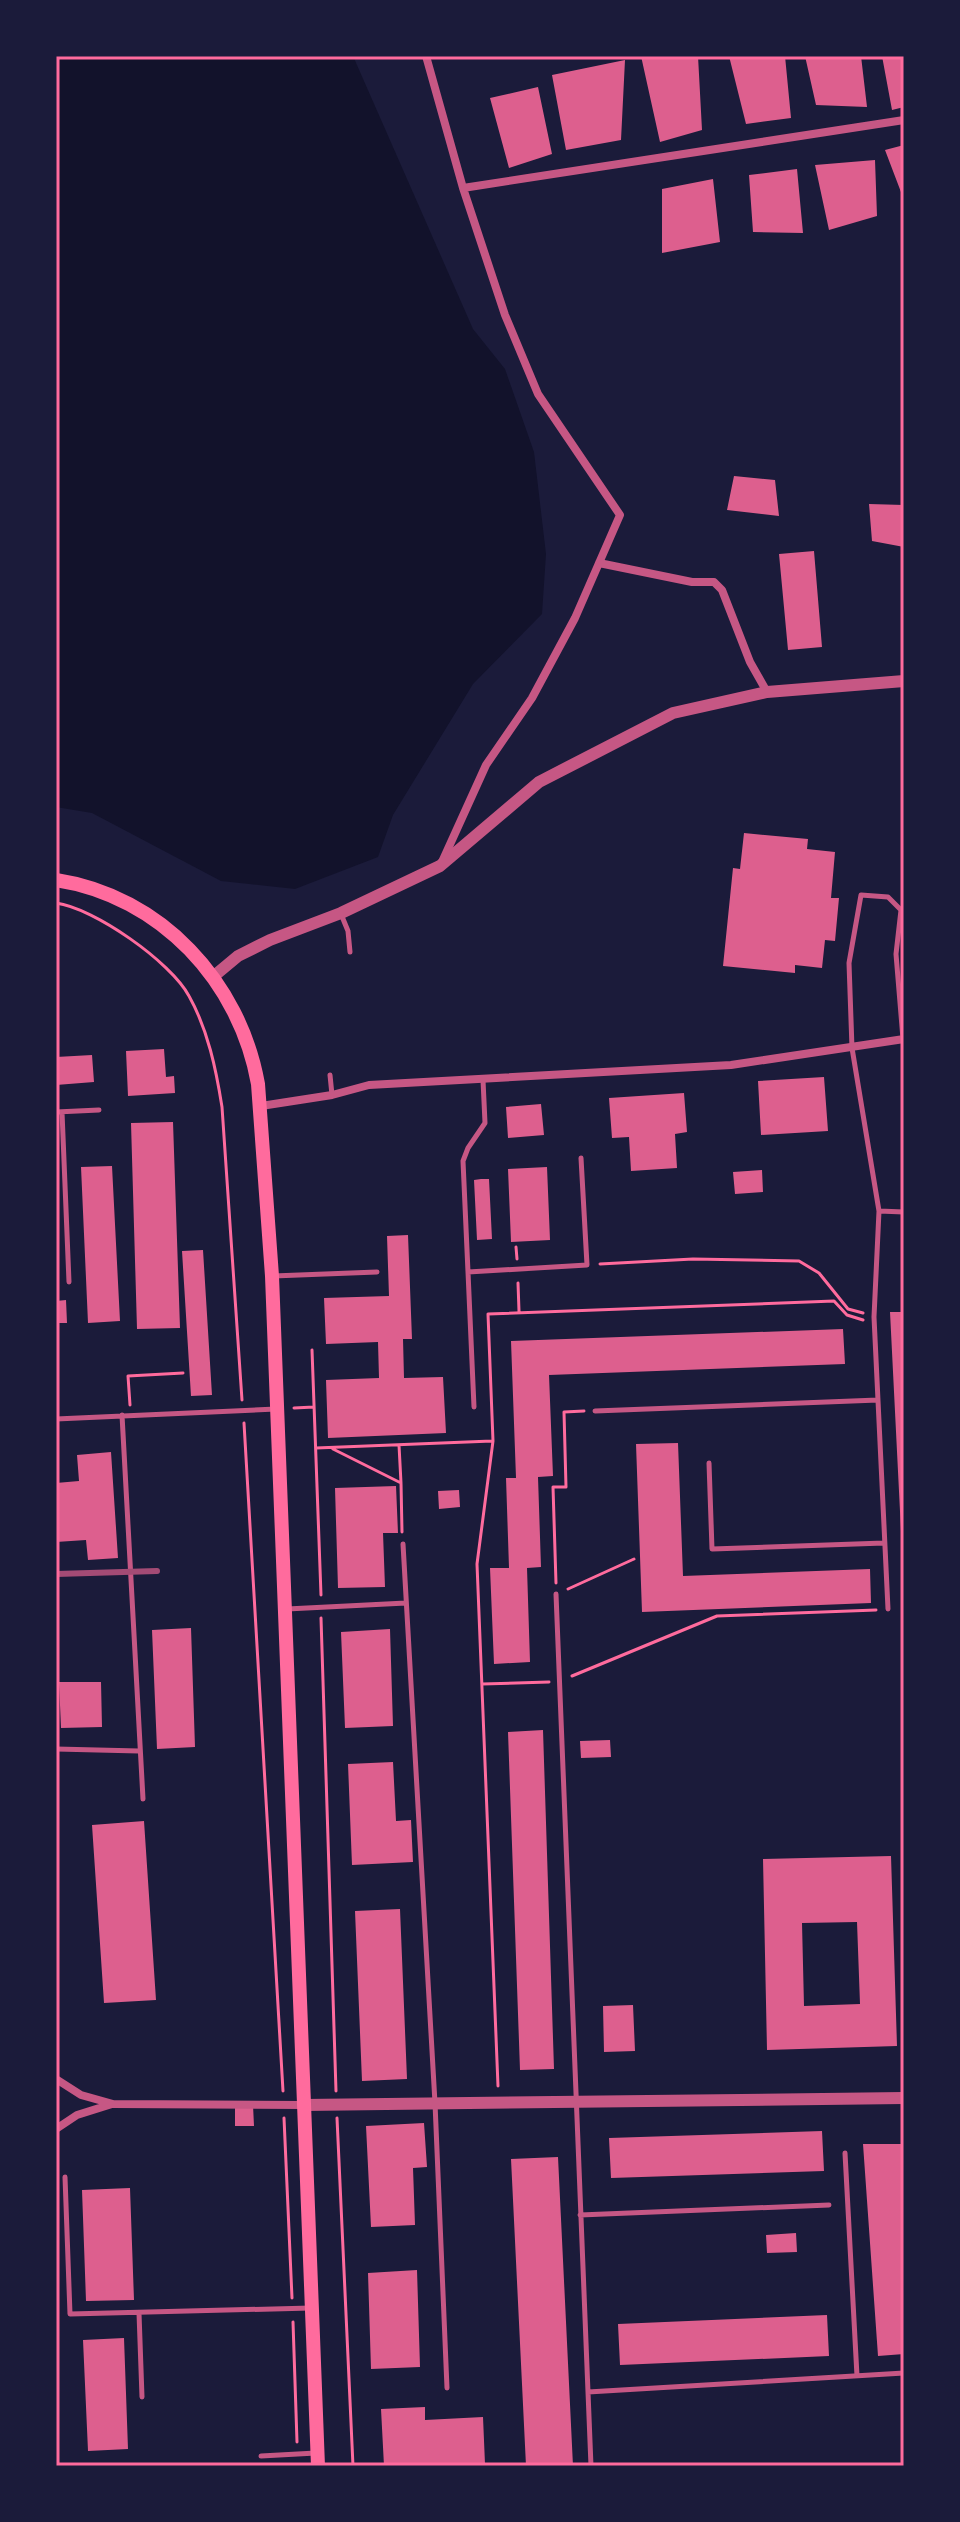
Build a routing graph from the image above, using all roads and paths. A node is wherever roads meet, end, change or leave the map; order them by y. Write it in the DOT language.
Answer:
graph roads {
  1 [pos="426,56"];
  2 [pos="904,120"];
  3 [pos="463,188"];
  4 [pos="599,563"];
  5 [pos="904,681"];
  6 [pos="767,692"];
  7 [pos="440,866"];
  8 [pos="63,881"];
  9 [pos="56,903"];
  10 [pos="341,913"];
  11 [pos="350,952"];
  12 [pos="214,976"];
  13 [pos="904,1039"];
  14 [pos="852,1048"];
  15 [pos="330,1075"];
  16 [pos="483,1080"];
  17 [pos="332,1095"];
  18 [pos="261,1106"];
  19 [pos="99,1110"];
  20 [pos="59,1112"];
  21 [pos="581,1158"];
  22 [pos="879,1211"];
  23 [pos="904,1212"];
  24 [pos="587,1265"];
  25 [pos="377,1272"];
  26 [pos="468,1272"];
  27 [pos="272,1276"];
  28 [pos="69,1282"];
  29 [pos="519,1294"];
  30 [pos="519,1312"];
  31 [pos="874,1320"];
  32 [pos="312,1350"];
  33 [pos="183,1373"];
  34 [pos="878,1400"];
  35 [pos="130,1407"];
  36 [pos="314,1407"];
  37 [pos="474,1407"];
  38 [pos="243,1409"];
  39 [pos="277,1409"];
  40 [pos="595,1411"];
  41 [pos="122,1415"];
  42 [pos="56,1419"];
  43 [pos="493,1441"];
  44 [pos="399,1445"];
  45 [pos="330,1447"];
  46 [pos="316,1448"];
  47 [pos="709,1463"];
  48 [pos="401,1483"];
  49 [pos="884,1543"];
  50 [pos="403,1544"];
  51 [pos="634,1559"];
  52 [pos="556,1594"];
  53 [pos="406,1603"];
  54 [pos="321,1607"];
  55 [pos="285,1609"];
  56 [pos="888,1609"];
  57 [pos="559,1681"];
  58 [pos="482,1684"];
  59 [pos="56,1749"];
  60 [pos="139,1751"];
  61 [pos="143,1799"];
  62 [pos="56,2079"];
  63 [pos="904,2098"];
  64 [pos="574,2102"];
  65 [pos="435,2103"];
  66 [pos="499,2103"];
  67 [pos="113,2104"];
  68 [pos="284,2105"];
  69 [pos="304,2105"];
  70 [pos="337,2105"];
  71 [pos="56,2129"];
  72 [pos="845,2153"];
  73 [pos="65,2177"];
  74 [pos="829,2205"];
  75 [pos="580,2215"];
  76 [pos="312,2308"];
  77 [pos="292,2309"];
  78 [pos="139,2313"];
  79 [pos="904,2373"];
  80 [pos="857,2376"];
  81 [pos="447,2388"];
  82 [pos="588,2392"];
  83 [pos="142,2397"];
  84 [pos="298,2454"];
  85 [pos="261,2456"];
  86 [pos="318,2460"];
  87 [pos="353,2466"];
  88 [pos="591,2466"];
  1 -- 3 [label="street"];
  2 -- 3 [label="street"];
  3 -- 4 [label="street"];
  4 -- 6 [label="street"];
  4 -- 7 [label="street"];
  5 -- 6 [label="street"];
  6 -- 7 [label="street"];
  7 -- 10 [label="street"];
  8 -- 12 [label="main road"];
  9 -- 38 [label="path"];
  10 -- 11 [label="lane"];
  10 -- 12 [label="street"];
  12 -- 18 [label="main road"];
  13 -- 14 [label="street"];
  13 -- 14 [label="lane"];
  14 -- 16 [label="street"];
  14 -- 22 [label="lane"];
  15 -- 17 [label="lane"];
  16 -- 17 [label="street"];
  16 -- 26 [label="lane"];
  17 -- 18 [label="street"];
  18 -- 27 [label="main road"];
  19 -- 20 [label="lane"];
  20 -- 28 [label="lane"];
  21 -- 24 [label="lane"];
  22 -- 23 [label="lane"];
  22 -- 31 [label="lane"];
  24 -- 26 [label="lane"];
  24 -- 31 [label="path"];
  25 -- 27 [label="lane"];
  26 -- 37 [label="lane"];
  27 -- 39 [label="main road"];
  29 -- 30 [label="path"];
  30 -- 31 [label="path"];
  30 -- 43 [label="path"];
  31 -- 34 [label="lane"];
  32 -- 36 [label="path"];
  33 -- 35 [label="path"];
  34 -- 40 [label="lane"];
  34 -- 49 [label="lane"];
  36 -- 39 [label="path"];
  36 -- 46 [label="path"];
  38 -- 39 [label="lane"];
  38 -- 41 [label="lane"];
  38 -- 68 [label="path"];
  39 -- 55 [label="main road"];
  40 -- 52 [label="path"];
  41 -- 42 [label="lane"];
  41 -- 60 [label="lane"];
  43 -- 44 [label="path"];
  43 -- 58 [label="path"];
  44 -- 45 [label="path"];
  44 -- 48 [label="path"];
  45 -- 46 [label="path"];
  45 -- 48 [label="path"];
  46 -- 54 [label="path"];
  47 -- 49 [label="lane"];
  48 -- 50 [label="path"];
  49 -- 56 [label="lane"];
  50 -- 53 [label="lane"];
  51 -- 52 [label="path"];
  52 -- 57 [label="lane"];
  53 -- 54 [label="lane"];
  53 -- 65 [label="lane"];
  54 -- 55 [label="lane"];
  54 -- 70 [label="path"];
  55 -- 69 [label="main road"];
  56 -- 57 [label="path"];
  57 -- 58 [label="path"];
  57 -- 64 [label="lane"];
  58 -- 66 [label="path"];
  59 -- 60 [label="lane"];
  60 -- 61 [label="lane"];
  62 -- 67 [label="street"];
  63 -- 64 [label="street"];
  64 -- 66 [label="street"];
  64 -- 75 [label="lane"];
  65 -- 66 [label="street"];
  65 -- 70 [label="street"];
  65 -- 81 [label="lane"];
  67 -- 68 [label="street"];
  67 -- 71 [label="street"];
  68 -- 69 [label="street"];
  68 -- 77 [label="path"];
  69 -- 70 [label="street"];
  69 -- 76 [label="main road"];
  70 -- 87 [label="path"];
  72 -- 80 [label="lane"];
  73 -- 78 [label="lane"];
  74 -- 75 [label="lane"];
  75 -- 82 [label="lane"];
  76 -- 77 [label="lane"];
  76 -- 86 [label="main road"];
  77 -- 78 [label="lane"];
  77 -- 84 [label="path"];
  78 -- 83 [label="lane"];
  79 -- 80 [label="lane"];
  80 -- 82 [label="lane"];
  82 -- 88 [label="lane"];
  84 -- 85 [label="lane"];
  84 -- 86 [label="lane"];
}
